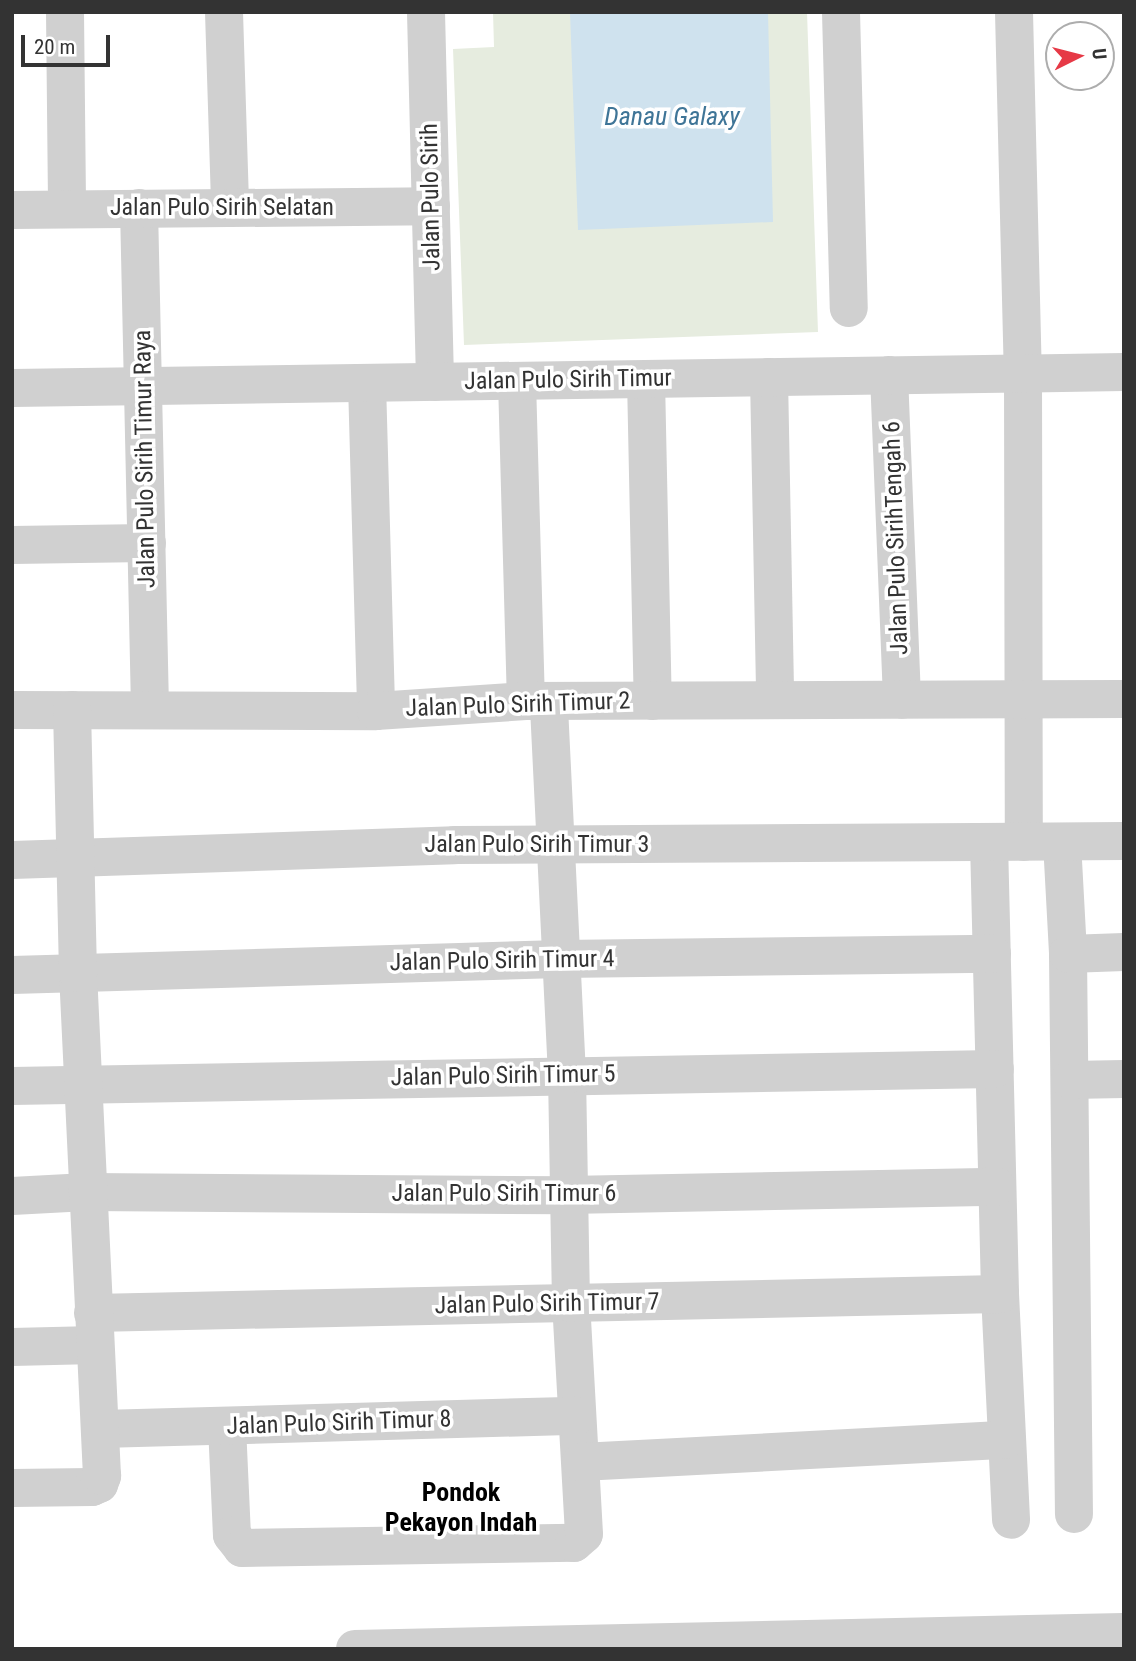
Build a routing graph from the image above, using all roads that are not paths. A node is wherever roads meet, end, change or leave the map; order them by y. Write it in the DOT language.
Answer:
graph roads {
  1 [pos="65,12"];
  2 [pos="224,12"];
  3 [pos="426,12"];
  4 [pos="841,12"];
  5 [pos="1014,12"];
  6 [pos="431,206"];
  7 [pos="139,208"];
  8 [pos="230,208"];
  9 [pos="67,209"];
  10 [pos="12,210"];
  11 [pos="849,308"];
  12 [pos="1124,372"];
  13 [pos="1023,373"];
  14 [pos="889,375"];
  15 [pos="769,377"];
  16 [pos="646,379"];
  17 [pos="517,381"];
  18 [pos="435,382"];
  19 [pos="367,383"];
  20 [pos="143,386"];
  21 [pos="12,388"];
  22 [pos="147,543"];
  23 [pos="12,545"];
  24 [pos="1024,699"];
  25 [pos="1124,699"];
  26 [pos="902,700"];
  27 [pos="538,701"];
  28 [pos="653,701"];
  29 [pos="775,701"];
  30 [pos="150,709"];
  31 [pos="12,710"];
  32 [pos="72,710"];
  33 [pos="376,711"];
  34 [pos="1124,841"];
  35 [pos="1007,842"];
  36 [pos="1062,842"];
  37 [pos="556,845"];
  38 [pos="76,858"];
  39 [pos="12,860"];
  40 [pos="1124,953"];
  41 [pos="992,954"];
  42 [pos="1068,954"];
  43 [pos="560,959"];
  44 [pos="78,973"];
  45 [pos="12,975"];
  46 [pos="995,1069"];
  47 [pos="567,1075"];
  48 [pos="1124,1079"];
  49 [pos="1070,1080"];
  50 [pos="83,1083"];
  51 [pos="12,1086"];
  52 [pos="997,1187"];
  53 [pos="87,1192"];
  54 [pos="567,1195"];
  55 [pos="12,1196"];
  56 [pos="1000,1294"];
  57 [pos="571,1303"];
  58 [pos="94,1329"];
  59 [pos="12,1347"];
  60 [pos="577,1416"];
  61 [pos="227,1426"];
  62 [pos="101,1429"];
  63 [pos="1006,1440"];
  64 [pos="580,1462"];
  65 [pos="12,1488"];
  66 [pos="1074,1514"];
  67 [pos="1012,1520"];
  68 [pos="1124,1632"];
  69 [pos="1035,1640"];
  70 [pos="632,1646"];
  71 [pos="355,1649"];
  1 -- 9 [label="street"];
  2 -- 8 [label="street"];
  3 -- 6 [label="street, Jalan Pulo Sirih"];
  4 -- 11 [label="street"];
  5 -- 13 [label="street"];
  6 -- 8 [label="street, Jalan Pulo Sirih Selatan"];
  6 -- 18 [label="street, Jalan Pulo Sirih"];
  7 -- 8 [label="street, Jalan Pulo Sirih Selatan"];
  7 -- 9 [label="street, Jalan Pulo Sirih Selatan"];
  7 -- 20 [label="street, Jalan Pulo Sirih Timur Raya"];
  9 -- 10 [label="street, Jalan Pulo Sirih Selatan"];
  12 -- 13 [label="street, Jalan Pulo Sirih Timur"];
  13 -- 14 [label="street, Jalan Pulo Sirih Timur"];
  13 -- 24 [label="street"];
  14 -- 15 [label="street, Jalan Pulo Sirih Timur"];
  14 -- 26 [label="street, Jalan Pulo SirihTengah 6"];
  15 -- 16 [label="street, Jalan Pulo Sirih Timur"];
  15 -- 29 [label="street"];
  16 -- 17 [label="street, Jalan Pulo Sirih Timur"];
  16 -- 28 [label="street"];
  17 -- 18 [label="street, Jalan Pulo Sirih Timur"];
  17 -- 27 [label="street"];
  18 -- 19 [label="street, Jalan Pulo Sirih Timur"];
  19 -- 20 [label="street, Jalan Pulo Sirih Timur"];
  19 -- 33 [label="street"];
  20 -- 21 [label="street, Jalan Pulo Sirih Timur"];
  20 -- 22 [label="street, Jalan Pulo Sirih Timur Raya"];
  22 -- 23 [label="street"];
  22 -- 30 [label="street, Jalan Pulo Sirih Timur Raya"];
  24 -- 25 [label="street, Jalan Pulo Sirih Timur 2"];
  24 -- 26 [label="street, Jalan Pulo Sirih Timur 2"];
  24 -- 35 [label="street"];
  26 -- 29 [label="street, Jalan Pulo Sirih Timur 2"];
  27 -- 28 [label="street, Jalan Pulo Sirih Timur 2"];
  27 -- 33 [label="street, Jalan Pulo Sirih Timur 2"];
  27 -- 37 [label="street"];
  28 -- 29 [label="street, Jalan Pulo Sirih Timur 2"];
  30 -- 32 [label="street, Jalan Pulo Sirih Timur 2"];
  30 -- 33 [label="street, Jalan Pulo Sirih Timur 2"];
  31 -- 32 [label="street, Jalan Pulo Sirih Timur 2"];
  32 -- 38 [label="street"];
  34 -- 36 [label="street, Jalan Pulo Sirih Timur 3"];
  35 -- 36 [label="street, Jalan Pulo Sirih Timur 3"];
  35 -- 37 [label="street, Jalan Pulo Sirih Timur 3"];
  35 -- 41 [label="street"];
  36 -- 42 [label="street"];
  37 -- 38 [label="street, Jalan Pulo Sirih Timur 3"];
  37 -- 43 [label="street"];
  38 -- 39 [label="street, Jalan Pulo Sirih Timur 3"];
  38 -- 44 [label="street"];
  40 -- 42 [label="street"];
  41 -- 43 [label="street, Jalan Pulo Sirih Timur 4"];
  41 -- 46 [label="street"];
  42 -- 49 [label="street"];
  43 -- 44 [label="street, Jalan Pulo Sirih Timur 4"];
  43 -- 47 [label="street"];
  44 -- 45 [label="street, Jalan Pulo Sirih Timur 4"];
  44 -- 50 [label="street"];
  46 -- 47 [label="street, Jalan Pulo Sirih Timur 5"];
  46 -- 52 [label="street"];
  47 -- 50 [label="street, Jalan Pulo Sirih Timur 5"];
  47 -- 54 [label="street"];
  48 -- 49 [label="street"];
  49 -- 66 [label="street"];
  50 -- 51 [label="street, Jalan Pulo Sirih Timur 5"];
  50 -- 53 [label="street"];
  52 -- 54 [label="street, Jalan Pulo Sirih Timur 6"];
  52 -- 56 [label="street"];
  53 -- 54 [label="street, Jalan Pulo Sirih Timur 6"];
  53 -- 55 [label="street, Jalan Pulo Sirih Timur 6"];
  53 -- 58 [label="street"];
  54 -- 57 [label="street"];
  56 -- 57 [label="street, Jalan Pulo Sirih Timur 7"];
  56 -- 63 [label="street"];
  57 -- 58 [label="street, Jalan Pulo Sirih Timur 7"];
  57 -- 60 [label="street"];
  58 -- 59 [label="street, Jalan Pulo Sirih Timur 7"];
  58 -- 62 [label="street"];
  60 -- 61 [label="street, Jalan Pulo Sirih Timur 8"];
  60 -- 64 [label="street"];
  61 -- 62 [label="street, Jalan Pulo Sirih Timur 8"];
  61 -- 64 [label="street"];
  62 -- 65 [label="street"];
  63 -- 64 [label="street"];
  63 -- 67 [label="street"];
  68 -- 69 [label="street"];
  69 -- 70 [label="street"];
  70 -- 71 [label="street"];
}
